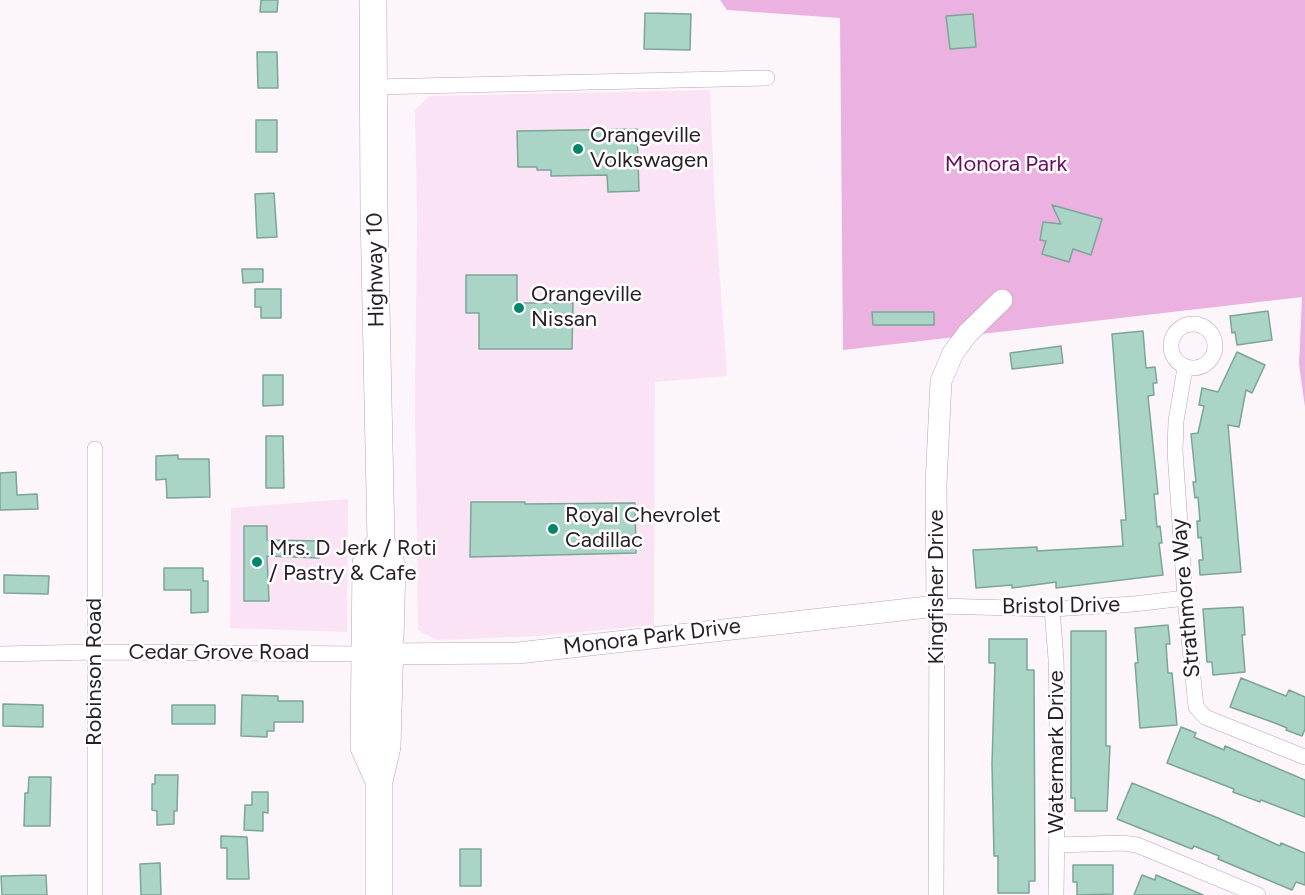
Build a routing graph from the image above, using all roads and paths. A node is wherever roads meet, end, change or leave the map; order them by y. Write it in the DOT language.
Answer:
graph roads {
  1 [pos="374,0"];
  2 [pos="767,78"];
  3 [pos="374,87"];
  4 [pos="1002,300"];
  5 [pos="1185,368"];
  6 [pos="95,449"];
  7 [pos="1185,598"];
  8 [pos="937,606"];
  9 [pos="1052,609"];
  10 [pos="94,652"];
  11 [pos="0,654"];
  12 [pos="378,655"];
  13 [pos="1305,757"];
  14 [pos="1057,845"];
  15 [pos="95,895"];
  16 [pos="379,895"];
  17 [pos="936,895"];
  18 [pos="1056,895"];
  19 [pos="1258,895"];
  1 -- 3 [label="highway, Highway 10"];
  2 -- 3 [label="street"];
  3 -- 12 [label="highway, Highway 10"];
  4 -- 8 [label="street, Kingfisher Drive"];
  5 -- 7 [label="street, Strathmore Way"];
  6 -- 10 [label="street, Robinson Road"];
  7 -- 9 [label="street, Bristol Drive"];
  7 -- 13 [label="street, Strathmore Way"];
  8 -- 9 [label="street, Bristol Drive"];
  8 -- 12 [label="street, Monora Park Drive"];
  8 -- 17 [label="street, Kingfisher Drive"];
  9 -- 14 [label="street, Watermark Drive"];
  10 -- 11 [label="street, Cedar Grove Road"];
  10 -- 12 [label="street, Cedar Grove Road"];
  10 -- 15 [label="street, Robinson Road"];
  12 -- 16 [label="highway, Highway 10"];
  14 -- 18 [label="street, Watermark Drive"];
  14 -- 19 [label="street"];
}
